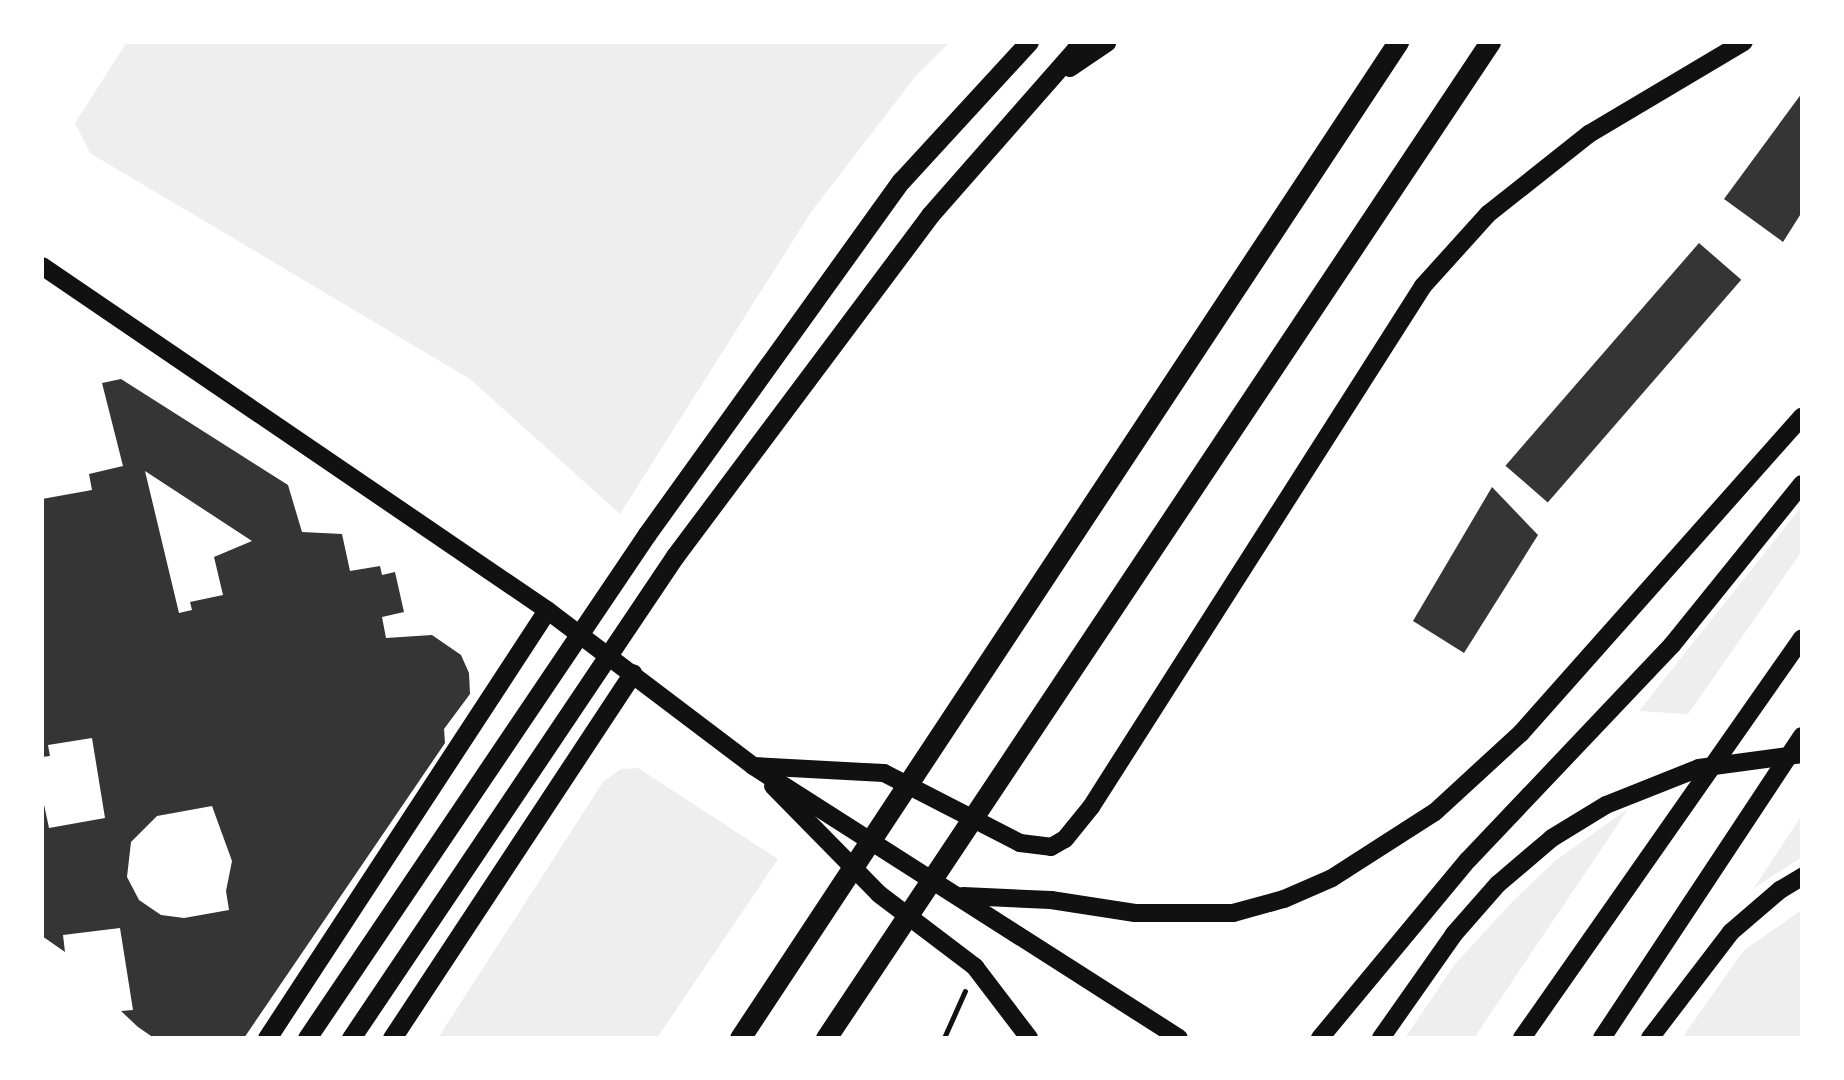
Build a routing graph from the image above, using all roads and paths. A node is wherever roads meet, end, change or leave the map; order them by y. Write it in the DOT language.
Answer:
graph roads {
  1 [pos="1029,42"];
  2 [pos="1082,42"];
  3 [pos="1107,42"];
  4 [pos="1398,42"];
  5 [pos="1490,42"];
  6 [pos="1744,42"];
  7 [pos="1039,88"];
  8 [pos="42,266"];
  9 [pos="1802,417"];
  10 [pos="1802,484"];
  11 [pos="547,610"];
  12 [pos="1802,638"];
  13 [pos="633,673"];
  14 [pos="1802,736"];
  15 [pos="1802,754"];
  16 [pos="753,766"];
  17 [pos="1802,877"];
  18 [pos="963,896"];
  19 [pos="975,967"];
  20 [pos="1527,1031"];
  21 [pos="267,1038"];
  22 [pos="307,1038"];
  23 [pos="351,1038"];
  24 [pos="392,1038"];
  25 [pos="740,1038"];
  26 [pos="826,1038"];
  27 [pos="944,1038"];
  28 [pos="1029,1038"];
  29 [pos="1179,1038"];
  30 [pos="1320,1038"];
  31 [pos="1381,1038"];
  32 [pos="1602,1038"];
  33 [pos="1650,1038"];
  1 -- 22 [label="highway"];
  2 -- 7 [label="highway"];
  3 -- 7 [label="highway"];
  4 -- 25 [label="highway"];
  5 -- 26 [label="highway"];
  6 -- 16 [label="main road"];
  7 -- 23 [label="highway"];
  8 -- 11 [label="main road"];
  9 -- 18 [label="main road"];
  10 -- 30 [label="main road"];
  11 -- 13 [label="main road"];
  11 -- 21 [label="highway"];
  12 -- 20 [label="main road"];
  13 -- 16 [label="main road"];
  13 -- 24 [label="highway"];
  14 -- 32 [label="main road"];
  15 -- 31 [label="main road"];
  16 -- 18 [label="main road"];
  16 -- 19 [label="main road"];
  17 -- 33 [label="main road"];
  18 -- 29 [label="main road"];
  19 -- 27 [label="path"];
  19 -- 28 [label="main road"];
}
